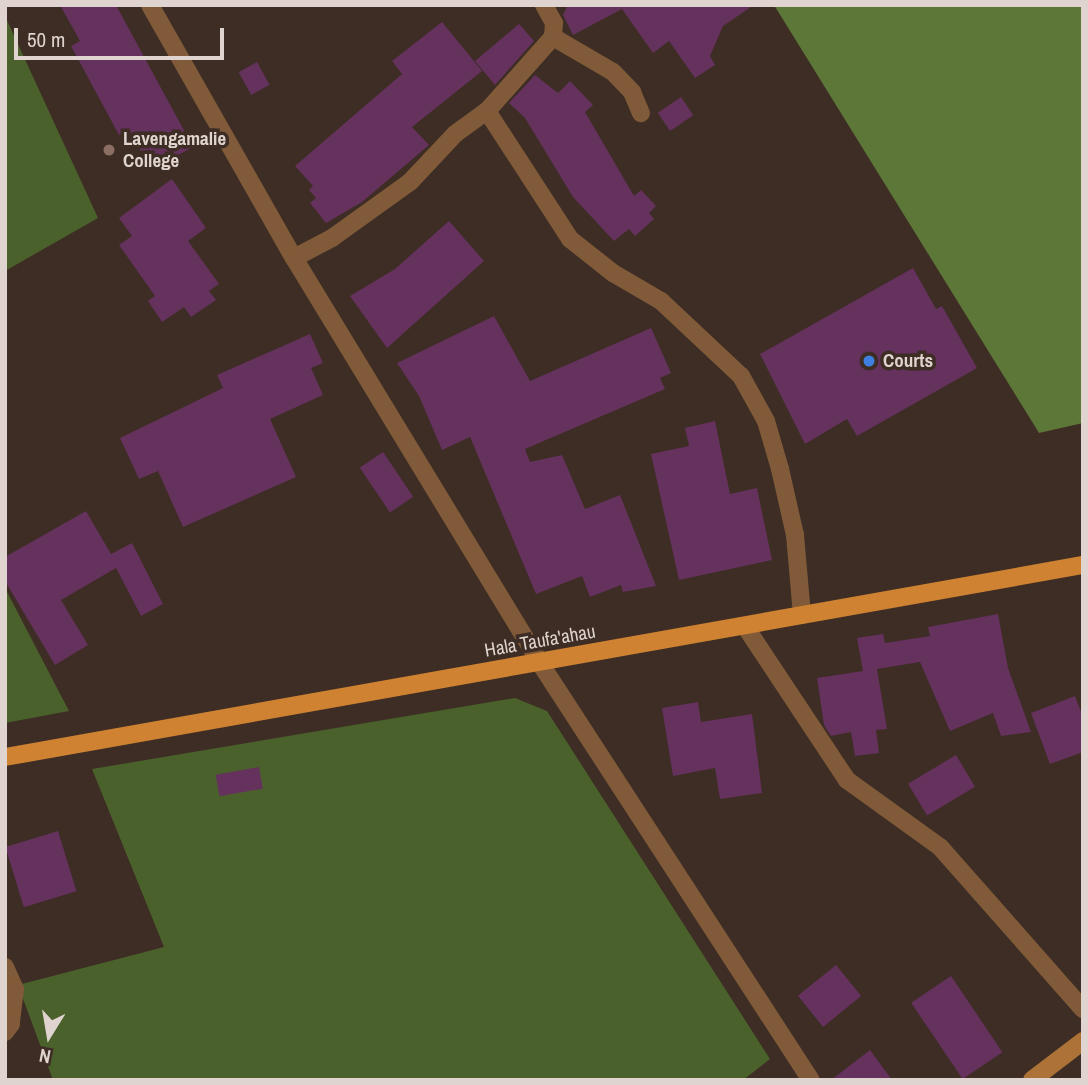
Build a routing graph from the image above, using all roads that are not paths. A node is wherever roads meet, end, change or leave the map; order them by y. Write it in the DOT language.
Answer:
graph roads {
  1 [pos="150,5"];
  2 [pos="544,5"];
  3 [pos="553,37"];
  4 [pos="487,111"];
  5 [pos="642,113"];
  6 [pos="294,258"];
  7 [pos="1083,565"];
  8 [pos="802,615"];
  9 [pos="745,626"];
  10 [pos="540,663"];
  11 [pos="5,757"];
  12 [pos="5,967"];
  13 [pos="1083,1009"];
  14 [pos="5,1031"];
  15 [pos="1083,1041"];
  16 [pos="811,1080"];
  17 [pos="1032,1080"];
  1 -- 6 [label="street"];
  2 -- 3 [label="street"];
  3 -- 4 [label="street"];
  3 -- 5 [label="street"];
  4 -- 6 [label="street"];
  4 -- 8 [label="street"];
  6 -- 10 [label="street"];
  7 -- 8 [label="main road, Hala Taufa'ahau"];
  8 -- 9 [label="main road, Hala Taufa'ahau"];
  9 -- 10 [label="main road, Hala Taufa'ahau"];
  9 -- 13 [label="street"];
  10 -- 11 [label="main road, Hala Taufa'ahau"];
  10 -- 16 [label="street"];
  12 -- 14 [label="street"];
  15 -- 17 [label="main road"];
}
